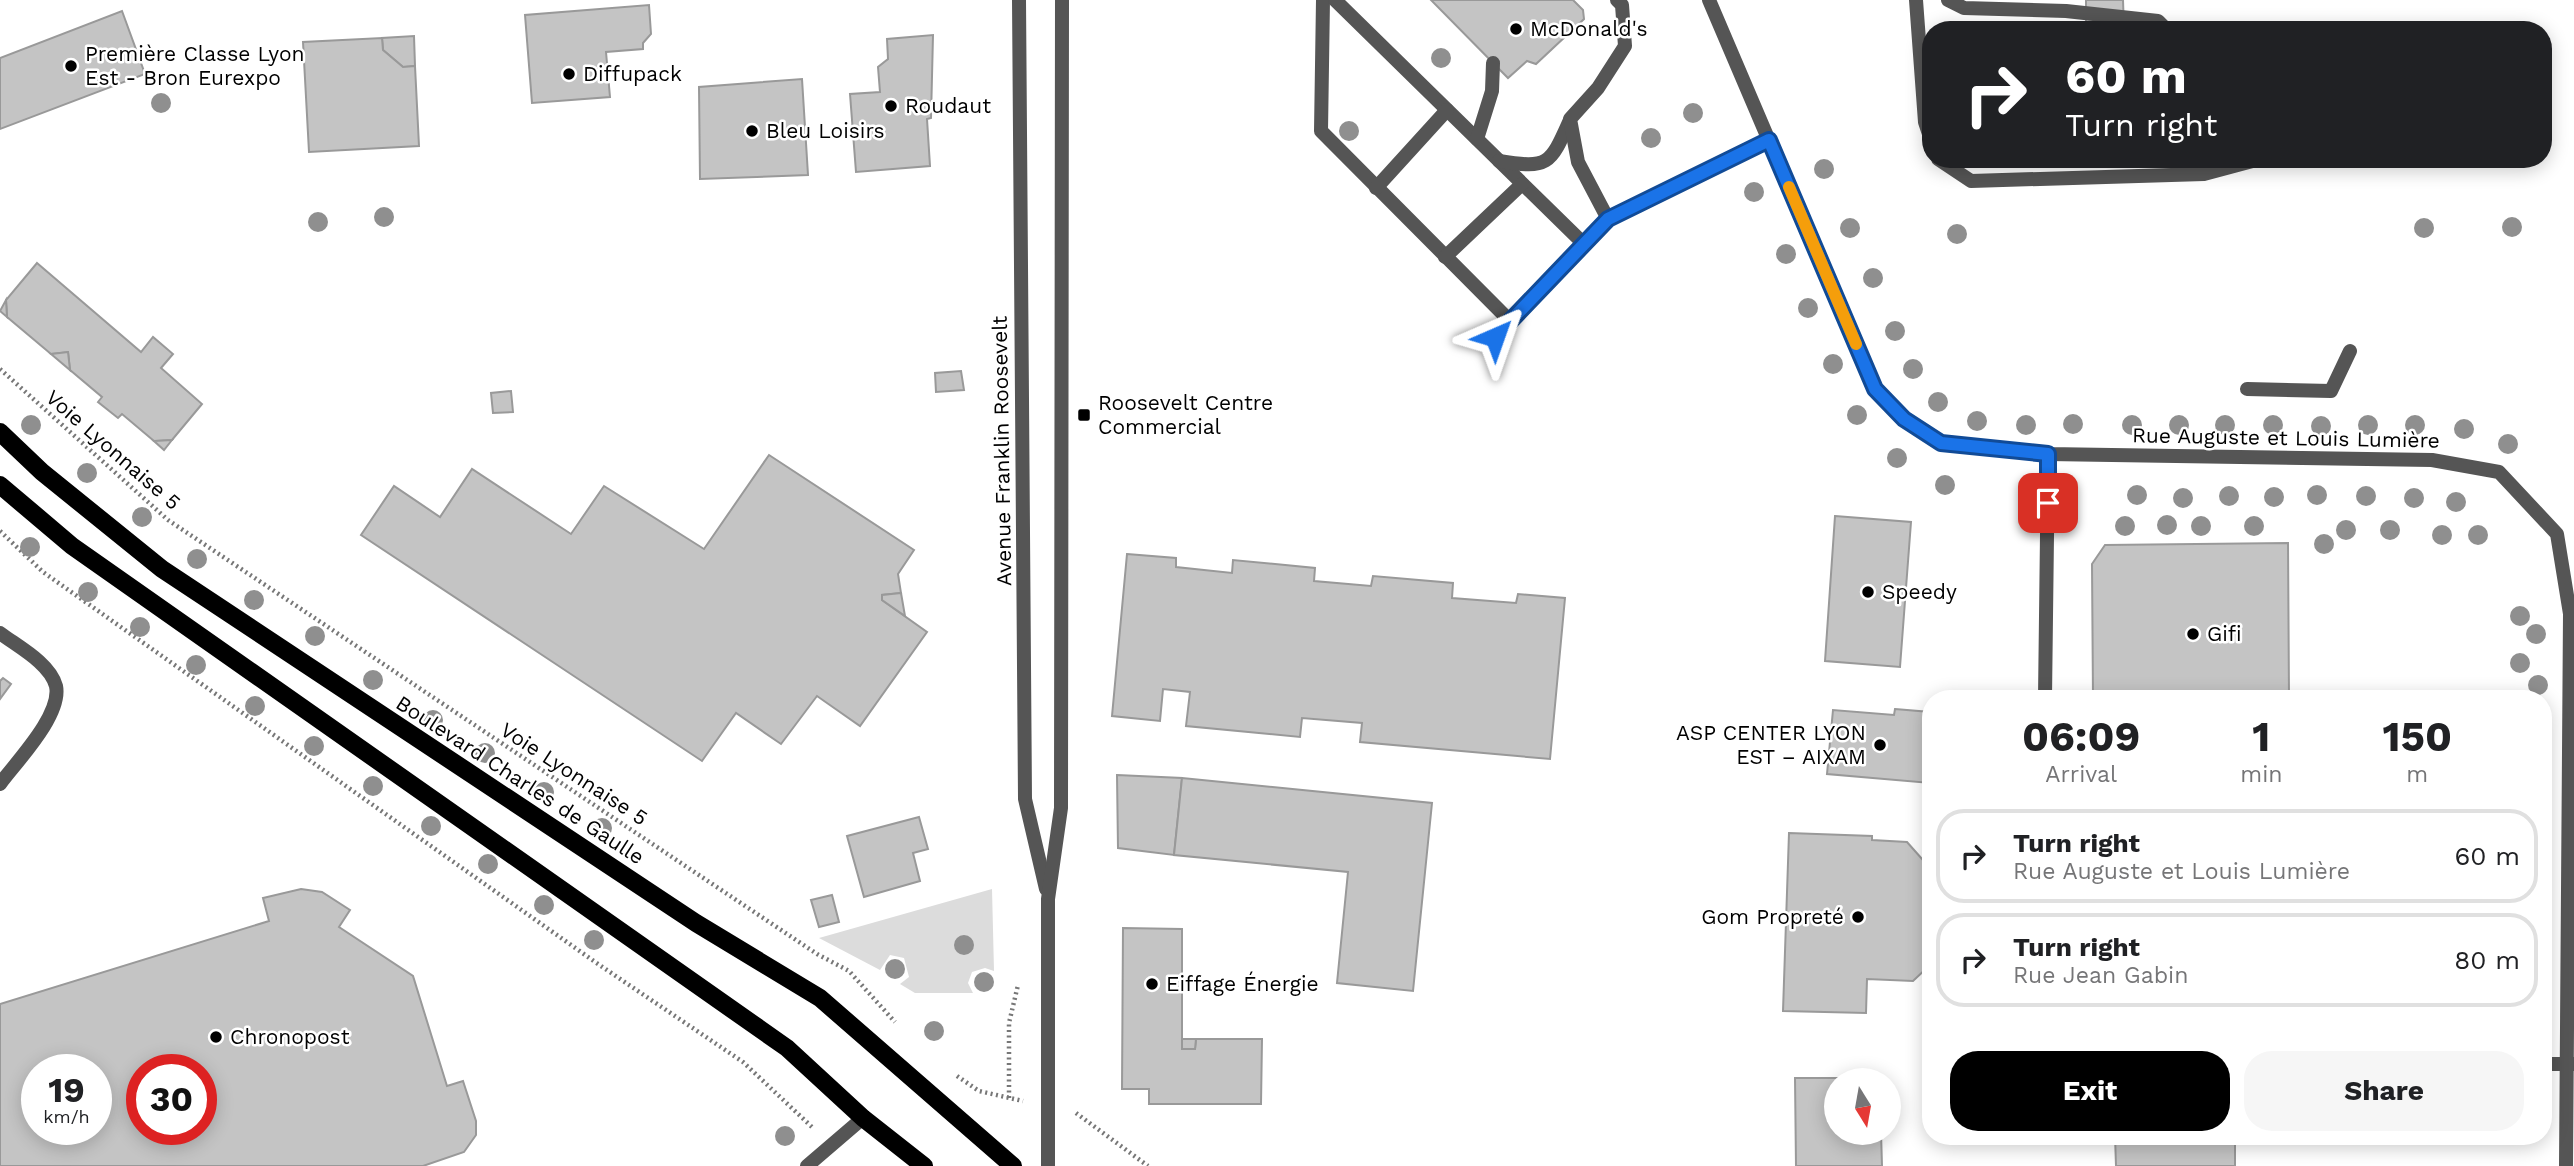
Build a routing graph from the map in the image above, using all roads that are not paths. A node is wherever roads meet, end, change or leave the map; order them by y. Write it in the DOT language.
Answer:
graph roads {
  1 [pos="1019,0"];
  2 [pos="1062,0"];
  3 [pos="1324,0"];
  4 [pos="1335,0"];
  5 [pos="1617,0"];
  6 [pos="1916,0"];
  7 [pos="1948,0"];
  8 [pos="1712,1"];
  9 [pos="2158,21"];
  10 [pos="1493,63"];
  11 [pos="1922,81"];
  12 [pos="1447,110"];
  13 [pos="1570,119"];
  14 [pos="1476,139"];
  15 [pos="1769,140"];
  16 [pos="1499,161"];
  17 [pos="1952,168"];
  18 [pos="2204,168"];
  19 [pos="2226,168"];
  20 [pos="2204,174"];
  21 [pos="1522,184"];
  22 [pos="1376,188"];
  23 [pos="1608,219"];
  24 [pos="1584,244"];
  25 [pos="1445,257"];
  26 [pos="1510,321"];
  27 [pos="1495,337"];
  28 [pos="2350,351"];
  29 [pos="2247,389"];
  30 [pos="0,432"];
  31 [pos="2048,454"];
  32 [pos="0,485"];
  33 [pos="0,633"];
  34 [pos="2045,690"];
  35 [pos="0,785"];
  36 [pos="1048,898"];
  37 [pos="2552,1064"];
  38 [pos="2570,1064"];
  39 [pos="863,1118"];
  40 [pos="807,1166"];
  41 [pos="924,1166"];
  42 [pos="1013,1166"];
  43 [pos="1048,1166"];
  44 [pos="2566,1166"];
  1 -- 36 [label="street, Avenue Franklin Roosevelt"];
  2 -- 36 [label="street, Avenue Franklin Roosevelt"];
  3 -- 22 [label="street"];
  4 -- 12 [label="street"];
  5 -- 13 [label="street"];
  6 -- 11 [label="street"];
  7 -- 9 [label="street"];
  8 -- 15 [label="street, Rue Auguste et Louis Lumière"];
  10 -- 14 [label="street"];
  12 -- 14 [label="street"];
  12 -- 22 [label="street"];
  13 -- 16 [label="street"];
  13 -- 23 [label="street"];
  14 -- 16 [label="street"];
  15 -- 23 [label="street"];
  15 -- 31 [label="street, Rue Auguste et Louis Lumière"];
  16 -- 21 [label="street"];
  17 -- 20 [label="street"];
  18 -- 20 [label="street"];
  19 -- 20 [label="street"];
  21 -- 24 [label="street"];
  21 -- 25 [label="street"];
  22 -- 25 [label="street"];
  23 -- 24 [label="street"];
  24 -- 26 [label="street"];
  25 -- 26 [label="street"];
  26 -- 27 [label="street"];
  28 -- 29 [label="street"];
  30 -- 42 [label="main road, Boulevard Charles de Gaulle"];
  31 -- 34 [label="street"];
  31 -- 38 [label="street, Rue Auguste et Louis Lumière"];
  32 -- 39 [label="main road"];
  33 -- 35 [label="street"];
  36 -- 43 [label="street, Avenue Franklin Roosevelt"];
  37 -- 38 [label="street"];
  38 -- 44 [label="street, Rue Auguste et Louis Lumière"];
  39 -- 40 [label="street"];
  39 -- 41 [label="main road"];
}
